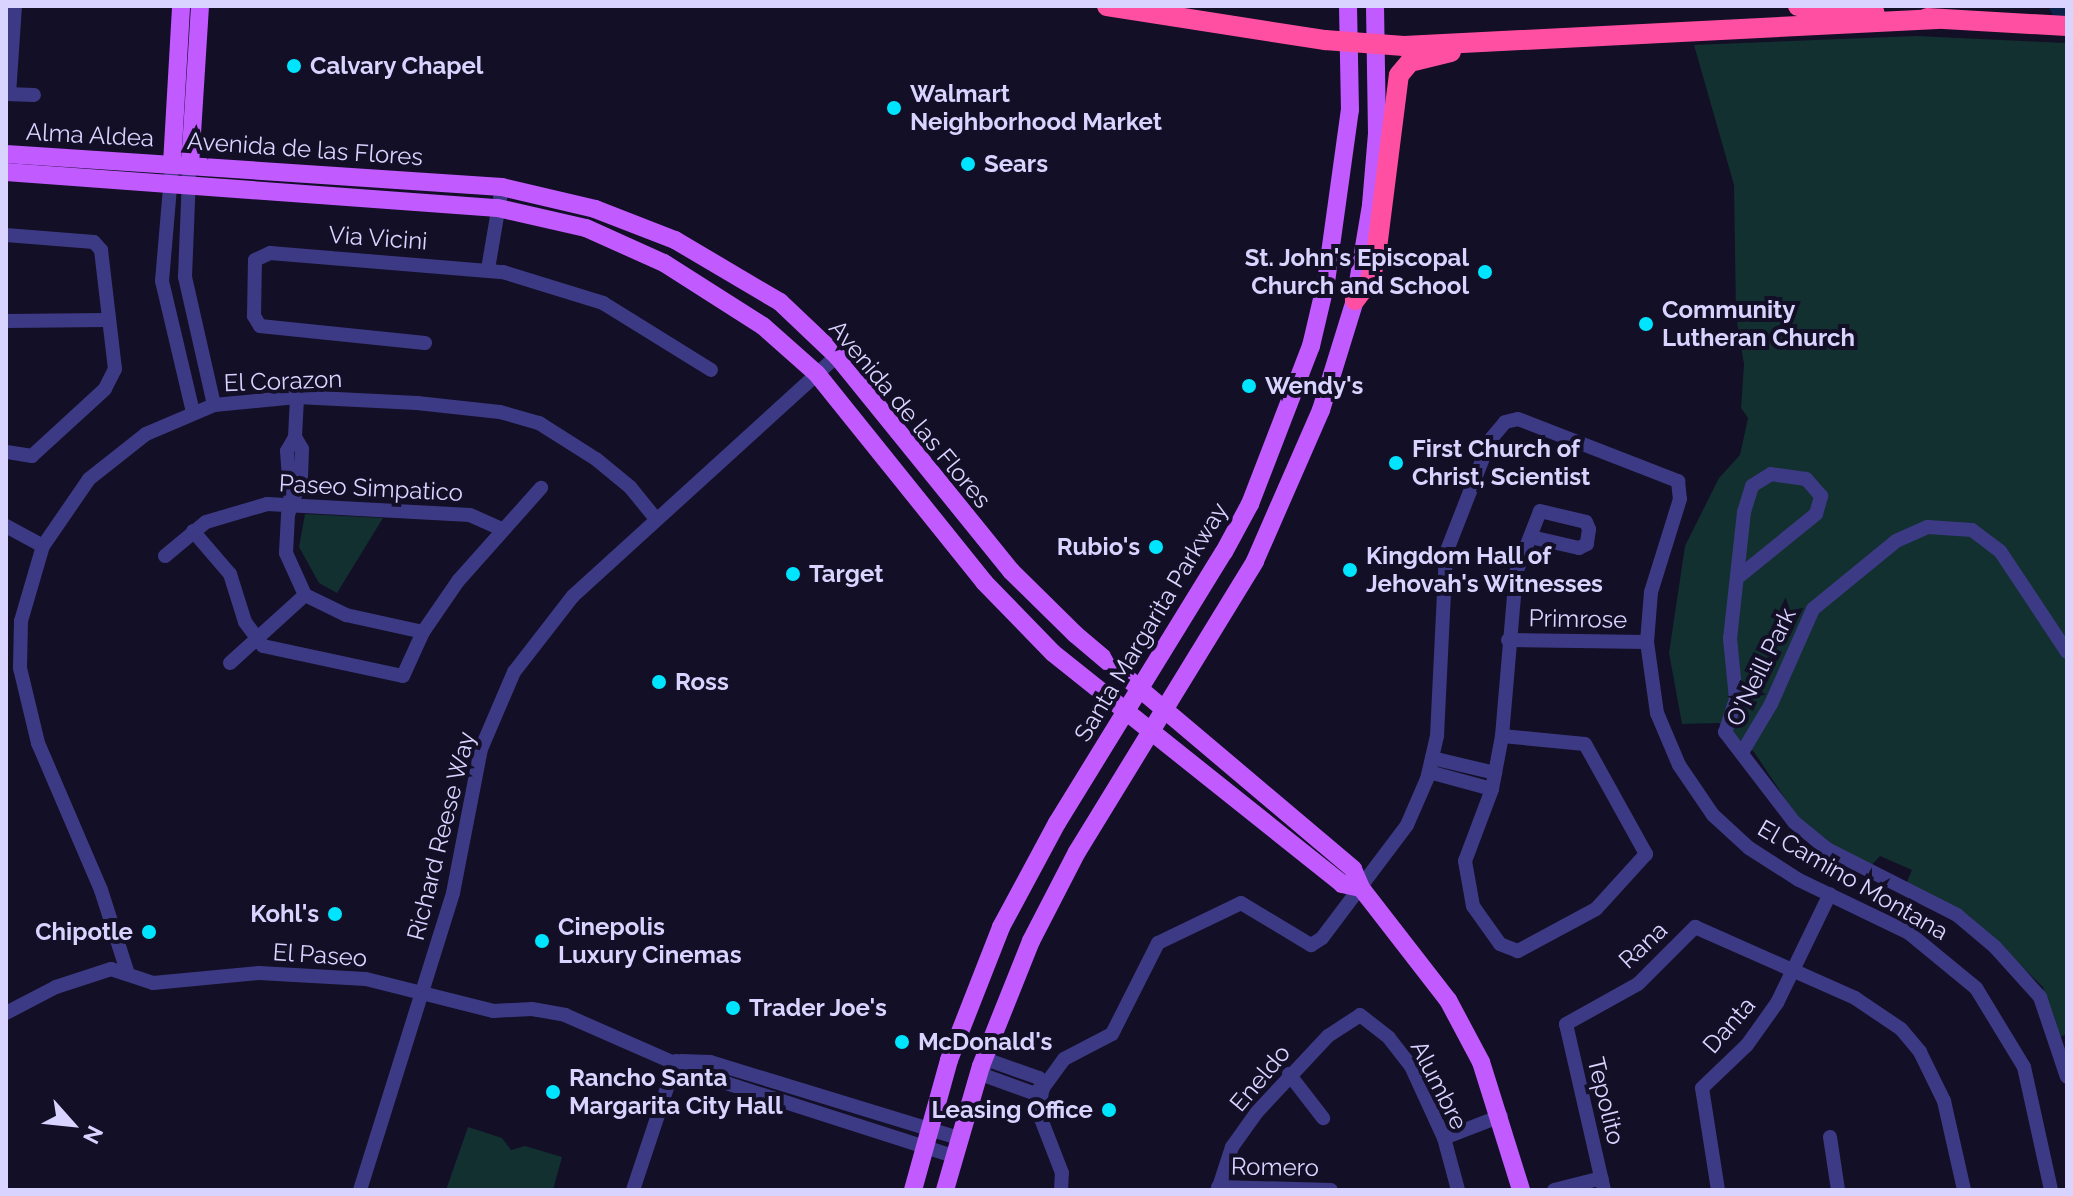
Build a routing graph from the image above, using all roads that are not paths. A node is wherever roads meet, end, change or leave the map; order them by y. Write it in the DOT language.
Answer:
graph roads {
  1 [pos="15,6"];
  2 [pos="181,6"];
  3 [pos="200,6"];
  4 [pos="1107,6"];
  5 [pos="1348,6"];
  6 [pos="1375,6"];
  7 [pos="1798,6"];
  8 [pos="1813,17"];
  9 [pos="2067,26"];
  10 [pos="1348,39"];
  11 [pos="1378,40"];
  12 [pos="1494,44"];
  13 [pos="8,94"];
  14 [pos="34,95"];
  15 [pos="6,154"];
  16 [pos="181,164"];
  17 [pos="6,172"];
  18 [pos="179,187"];
  19 [pos="502,187"];
  20 [pos="498,208"];
  21 [pos="6,235"];
  22 [pos="488,269"];
  23 [pos="1355,300"];
  24 [pos="106,320"];
  25 [pos="6,321"];
  26 [pos="425,343"];
  27 [pos="837,356"];
  28 [pos="711,370"];
  29 [pos="817,374"];
  30 [pos="297,397"];
  31 [pos="214,405"];
  32 [pos="193,412"];
  33 [pos="6,452"];
  34 [pos="541,488"];
  35 [pos="291,503"];
  36 [pos="656,519"];
  37 [pos="6,526"];
  38 [pos="502,529"];
  39 [pos="193,531"];
  40 [pos="1531,537"];
  41 [pos="43,546"];
  42 [pos="165,556"];
  43 [pos="1737,578"];
  44 [pos="305,595"];
  45 [pos="423,632"];
  46 [pos="256,639"];
  47 [pos="1508,640"];
  48 [pos="1647,642"];
  49 [pos="2067,652"];
  50 [pos="230,663"];
  51 [pos="1141,689"];
  52 [pos="1164,709"];
  53 [pos="1127,713"];
  54 [pos="1150,731"];
  55 [pos="1502,736"];
  56 [pos="1743,751"];
  57 [pos="1431,765"];
  58 [pos="1495,773"];
  59 [pos="1492,789"];
  60 [pos="1361,888"];
  61 [pos="1830,894"];
  62 [pos="1795,970"];
  63 [pos="127,971"];
  64 [pos="424,991"];
  65 [pos="6,1013"];
  66 [pos="1360,1015"];
  67 [pos="1566,1024"];
  68 [pos="676,1061"];
  69 [pos="981,1066"];
  70 [pos="1289,1074"];
  71 [pos="2067,1077"];
  72 [pos="1043,1088"];
  73 [pos="1501,1116"];
  74 [pos="1323,1118"];
  75 [pos="1830,1137"];
  76 [pos="926,1138"];
  77 [pos="1444,1138"];
  78 [pos="956,1147"];
  79 [pos="1603,1184"];
  80 [pos="1218,1189"];
  81 [pos="360,1190"];
  82 [pos="633,1190"];
  83 [pos="913,1190"];
  84 [pos="945,1190"];
  85 [pos="1061,1190"];
  86 [pos="1331,1190"];
  87 [pos="1458,1190"];
  88 [pos="1521,1190"];
  89 [pos="1554,1190"];
  90 [pos="1718,1190"];
  91 [pos="1838,1190"];
  92 [pos="1964,1190"];
  93 [pos="2051,1190"];
  1 -- 13 [label="street"];
  2 -- 16 [label="main road"];
  3 -- 16 [label="main road"];
  4 -- 10 [label="highway"];
  5 -- 10 [label="main road, Santa Margarita Parkway"];
  6 -- 11 [label="main road"];
  7 -- 8 [label="highway"];
  8 -- 9 [label="highway"];
  8 -- 12 [label="highway"];
  10 -- 11 [label="highway"];
  10 -- 51 [label="main road, Santa Margarita Parkway"];
  11 -- 12 [label="highway"];
  11 -- 23 [label="main road"];
  12 -- 23 [label="highway"];
  13 -- 14 [label="street"];
  15 -- 16 [label="main road, Alma Aldea"];
  16 -- 18 [label="street"];
  16 -- 19 [label="main road, Avenida de las Flores"];
  17 -- 18 [label="main road, Alma Aldea"];
  18 -- 20 [label="main road, Avenida de las Flores"];
  18 -- 31 [label="street"];
  18 -- 32 [label="street"];
  19 -- 20 [label="street"];
  19 -- 27 [label="main road, Avenida de las Flores"];
  20 -- 22 [label="street"];
  20 -- 29 [label="main road, Avenida de las Flores"];
  21 -- 24 [label="street"];
  22 -- 26 [label="street, Via Vicini"];
  22 -- 28 [label="street, Via Vicini"];
  23 -- 52 [label="main road"];
  24 -- 25 [label="street"];
  24 -- 33 [label="street"];
  27 -- 29 [label="street, Richard Reese Way"];
  27 -- 51 [label="main road, Avenida de las Flores"];
  29 -- 36 [label="street, Richard Reese Way"];
  29 -- 53 [label="main road, Avenida de las Flores"];
  30 -- 31 [label="street, El Corazon"];
  30 -- 35 [label="street"];
  30 -- 36 [label="street, El Corazon"];
  31 -- 32 [label="street, El Corazon"];
  32 -- 41 [label="street, El Corazon"];
  34 -- 38 [label="street"];
  35 -- 38 [label="street, Paseo Simpatico"];
  35 -- 39 [label="street, Paseo Simpatico"];
  35 -- 44 [label="street"];
  36 -- 64 [label="street, Richard Reese Way"];
  37 -- 41 [label="street"];
  38 -- 45 [label="street"];
  39 -- 42 [label="street, Paseo Simpatico"];
  39 -- 46 [label="street"];
  40 -- 47 [label="street"];
  41 -- 63 [label="street, El Corazon"];
  43 -- 43 [label="street"];
  43 -- 56 [label="street, O'Neill Park"];
  44 -- 45 [label="street"];
  44 -- 46 [label="street"];
  45 -- 46 [label="street"];
  46 -- 50 [label="street"];
  47 -- 48 [label="street, Primrose"];
  47 -- 55 [label="street"];
  48 -- 57 [label="street, El Camino Montana"];
  48 -- 61 [label="street, El Camino Montana"];
  49 -- 56 [label="street, O'Neill Park"];
  51 -- 52 [label="main road, Avenida de las Flores"];
  51 -- 53 [label="main road, Santa Margarita Parkway"];
  52 -- 54 [label="main road"];
  52 -- 60 [label="main road, Avenida de las Flores"];
  53 -- 54 [label="main road, Avenida de las Flores"];
  53 -- 76 [label="main road, Santa Margarita Parkway"];
  54 -- 60 [label="main road, Avenida de las Flores"];
  54 -- 69 [label="main road"];
  55 -- 58 [label="street"];
  55 -- 59 [label="street"];
  56 -- 71 [label="street, O'Neill Park"];
  57 -- 58 [label="street"];
  57 -- 59 [label="street"];
  57 -- 60 [label="street"];
  58 -- 59 [label="street"];
  60 -- 72 [label="street"];
  60 -- 73 [label="main road, Avenida de las Flores"];
  61 -- 62 [label="street, Danta"];
  61 -- 93 [label="street, El Camino Montana"];
  62 -- 67 [label="street, Rana"];
  62 -- 90 [label="street, Danta"];
  62 -- 92 [label="street"];
  63 -- 64 [label="street, El Paseo"];
  63 -- 65 [label="street, El Paseo"];
  64 -- 68 [label="street, El Paseo"];
  64 -- 81 [label="street, Richard Reese Way"];
  66 -- 70 [label="street, Eneldo"];
  66 -- 77 [label="street, Alumbre"];
  67 -- 79 [label="street, Tepolito"];
  68 -- 76 [label="street, El Paseo"];
  68 -- 82 [label="street"];
  69 -- 72 [label="street"];
  69 -- 78 [label="main road"];
  70 -- 74 [label="street"];
  70 -- 80 [label="street, Eneldo"];
  72 -- 85 [label="street"];
  73 -- 77 [label="street"];
  73 -- 88 [label="main road, Avenida de las Flores"];
  75 -- 91 [label="street"];
  76 -- 78 [label="street, El Paseo"];
  76 -- 83 [label="main road, Santa Margarita Parkway"];
  77 -- 87 [label="street, Alumbre"];
  78 -- 84 [label="main road"];
  79 -- 89 [label="street"];
  80 -- 86 [label="street, Romero"];
}
